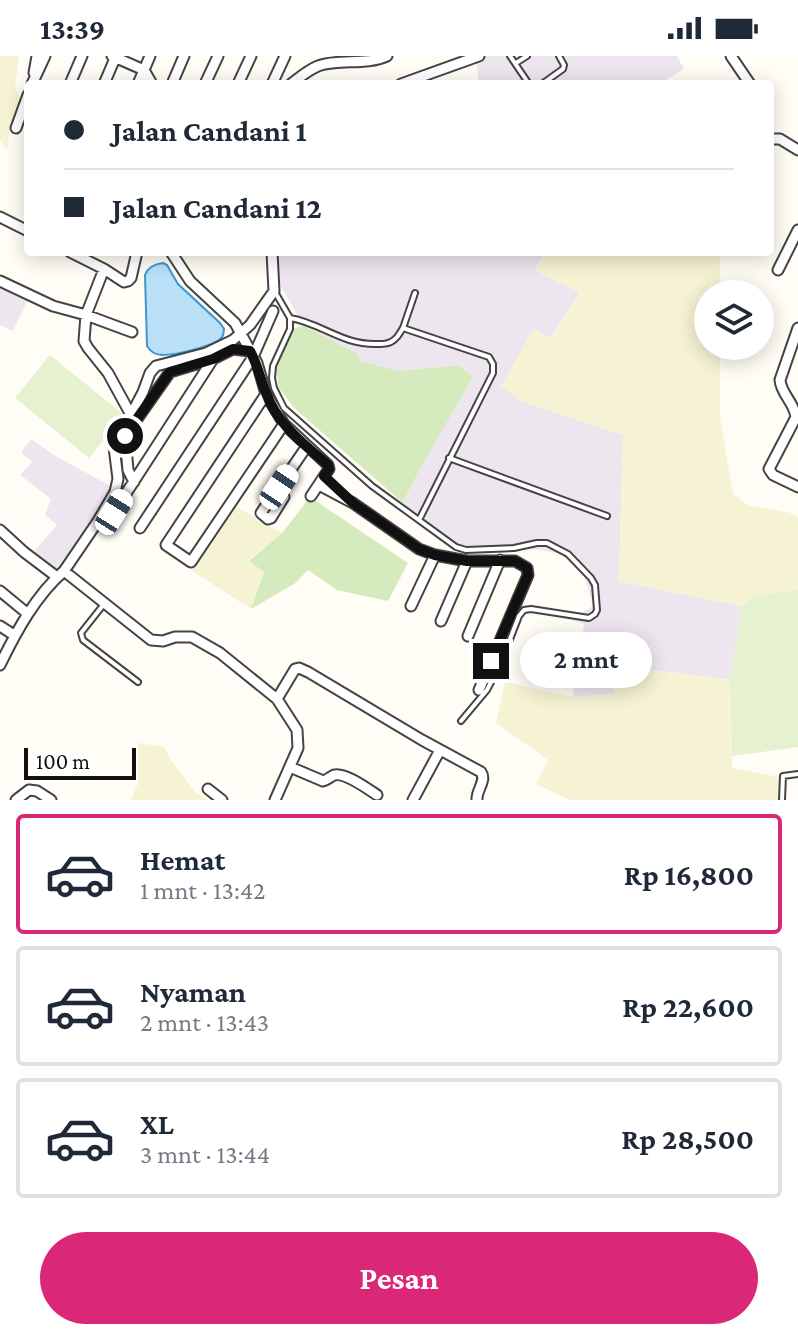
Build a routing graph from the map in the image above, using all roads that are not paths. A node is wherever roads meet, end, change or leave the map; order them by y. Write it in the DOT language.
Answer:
graph roads {
  1 [pos="37,56"];
  2 [pos="45,56"];
  3 [pos="82,56"];
  4 [pos="114,56"];
  5 [pos="150,56"];
  6 [pos="184,56"];
  7 [pos="218,56"];
  8 [pos="251,56"];
  9 [pos="285,56"];
  10 [pos="320,56"];
  11 [pos="387,56"];
  12 [pos="479,56"];
  13 [pos="510,56"];
  14 [pos="527,56"];
  15 [pos="559,56"];
  16 [pos="731,56"];
  17 [pos="352,58"];
  18 [pos="516,63"];
  19 [pos="316,67"];
  20 [pos="144,70"];
  21 [pos="33,80"];
  22 [pos="34,80"];
  23 [pos="72,80"];
  24 [pos="105,80"];
  25 [pos="140,80"];
  26 [pos="150,80"];
  27 [pos="174,80"];
  28 [pos="207,80"];
  29 [pos="240,80"];
  30 [pos="274,80"];
  31 [pos="297,80"];
  32 [pos="412,80"];
  33 [pos="527,80"];
  34 [pos="548,80"];
  35 [pos="747,80"];
  36 [pos="24,106"];
  37 [pos="16,128"];
  38 [pos="774,139"];
  39 [pos="798,150"];
  40 [pos="0,217"];
  41 [pos="24,229"];
  42 [pos="798,230"];
  43 [pos="78,256"];
  44 [pos="136,256"];
  45 [pos="174,256"];
  46 [pos="272,256"];
  47 [pos="104,269"];
  48 [pos="778,270"];
  49 [pos="0,281"];
  50 [pos="274,291"];
  51 [pos="415,293"];
  52 [pos="273,311"];
  53 [pos="86,315"];
  54 [pos="290,318"];
  55 [pos="403,328"];
  56 [pos="798,328"];
  57 [pos="132,332"];
  58 [pos="241,334"];
  59 [pos="252,354"];
  60 [pos="213,359"];
  61 [pos="266,394"];
  62 [pos="131,415"];
  63 [pos="797,416"];
  64 [pos="284,424"];
  65 [pos="307,446"];
  66 [pos="449,458"];
  67 [pos="324,476"];
  68 [pos="134,482"];
  69 [pos="279,487"];
  70 [pos="798,487"];
  71 [pos="311,496"];
  72 [pos="114,512"];
  73 [pos="607,516"];
  74 [pos="419,520"];
  75 [pos="140,528"];
  76 [pos="0,530"];
  77 [pos="435,555"];
  78 [pos="500,560"];
  79 [pos="467,561"];
  80 [pos="61,574"];
  81 [pos="0,591"];
  82 [pos="104,604"];
  83 [pos="411,606"];
  84 [pos="28,614"];
  85 [pos="441,621"];
  86 [pos="0,626"];
  87 [pos="14,635"];
  88 [pos="468,636"];
  89 [pos="0,665"];
  90 [pos="138,682"];
  91 [pos="479,690"];
  92 [pos="277,699"];
  93 [pos="461,721"];
  94 [pos="440,750"];
  95 [pos="290,767"];
  96 [pos="798,774"];
  97 [pos="208,789"];
  98 [pos="377,795"];
  99 [pos="16,800"];
  100 [pos="51,800"];
  101 [pos="222,800"];
  102 [pos="275,800"];
  103 [pos="413,800"];
  104 [pos="477,800"];
  105 [pos="782,800"];
  1 -- 21 [label="street"];
  2 -- 22 [label="street"];
  3 -- 23 [label="street"];
  4 -- 20 [label="street"];
  4 -- 24 [label="street"];
  5 -- 20 [label="street"];
  6 -- 27 [label="street"];
  7 -- 28 [label="street"];
  8 -- 29 [label="street"];
  9 -- 30 [label="street"];
  10 -- 19 [label="street"];
  11 -- 17 [label="street"];
  12 -- 32 [label="street"];
  13 -- 18 [label="lane"];
  14 -- 18 [label="lane"];
  15 -- 34 [label="lane"];
  16 -- 35 [label="street"];
  17 -- 19 [label="street"];
  18 -- 33 [label="lane"];
  19 -- 31 [label="street"];
  20 -- 25 [label="street"];
  20 -- 26 [label="street"];
  36 -- 37 [label="street"];
  38 -- 39 [label="street"];
  40 -- 41 [label="street"];
  42 -- 48 [label="street"];
  43 -- 47 [label="street"];
  44 -- 47 [label="street"];
  45 -- 58 [label="street"];
  46 -- 50 [label="street"];
  47 -- 53 [label="street"];
  49 -- 53 [label="street"];
  50 -- 54 [label="lane"];
  50 -- 58 [label="street"];
  51 -- 55 [label="lane"];
  52 -- 59 [label="street"];
  53 -- 57 [label="street"];
  53 -- 62 [label="street"];
  54 -- 55 [label="lane"];
  54 -- 74 [label="lane"];
  55 -- 66 [label="lane"];
  56 -- 63 [label="street"];
  58 -- 59 [label="street"];
  58 -- 62 [label="street"];
  59 -- 60 [label="street"];
  59 -- 61 [label="street"];
  59 -- 75 [label="street"];
  60 -- 68 [label="street"];
  60 -- 68 [label="street"];
  61 -- 64 [label="street"];
  61 -- 64 [label="street"];
  62 -- 80 [label="street"];
  63 -- 70 [label="street"];
  64 -- 65 [label="street"];
  65 -- 67 [label="street"];
  65 -- 69 [label="street"];
  66 -- 73 [label="lane"];
  66 -- 74 [label="lane"];
  67 -- 71 [label="street"];
  67 -- 77 [label="street"];
  68 -- 72 [label="street"];
  74 -- 93 [label="lane"];
  76 -- 80 [label="street"];
  77 -- 79 [label="street"];
  77 -- 83 [label="street"];
  78 -- 79 [label="street"];
  78 -- 88 [label="street"];
  78 -- 91 [label="street"];
  79 -- 85 [label="street"];
  80 -- 82 [label="street"];
  80 -- 84 [label="street"];
  81 -- 84 [label="street"];
  82 -- 90 [label="lane"];
  82 -- 92 [label="street"];
  84 -- 87 [label="street"];
  86 -- 87 [label="street"];
  87 -- 89 [label="street"];
  92 -- 94 [label="street"];
  92 -- 95 [label="street"];
  94 -- 103 [label="street"];
  94 -- 104 [label="street"];
  95 -- 98 [label="street"];
  95 -- 102 [label="street"];
  96 -- 105 [label="lane"];
  97 -- 101 [label="street"];
  99 -- 100 [label="street"];
}
